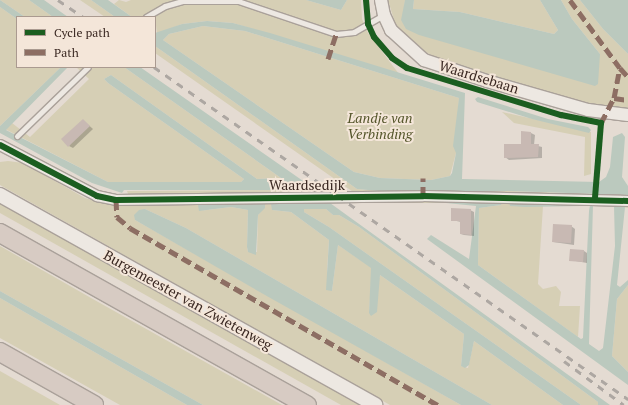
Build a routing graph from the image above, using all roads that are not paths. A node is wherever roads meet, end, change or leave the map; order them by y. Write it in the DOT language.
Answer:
graph roads {
  1 [pos="381,0"];
  2 [pos="384,15"];
  3 [pos="148,16"];
  4 [pos="87,68"];
  5 [pos="628,115"];
  6 [pos="17,136"];
  7 [pos="1,148"];
  8 [pos="0,195"];
  9 [pos="628,201"];
  10 [pos="0,233"];
  11 [pos="0,352"];
  12 [pos="94,405"];
  13 [pos="307,405"];
  14 [pos="375,405"];
  1 -- 2 [label="street, Waardsebaan"];
  2 -- 3 [label="lane"];
  2 -- 5 [label="street, Waardsebaan"];
  4 -- 6 [label="lane"];
  7 -- 9 [label="street, Waardsedijk"];
  8 -- 14 [label="main road, Burgemeester van Zwietenweg"];
  10 -- 13 [label="highway"];
  11 -- 12 [label="highway"];
}
